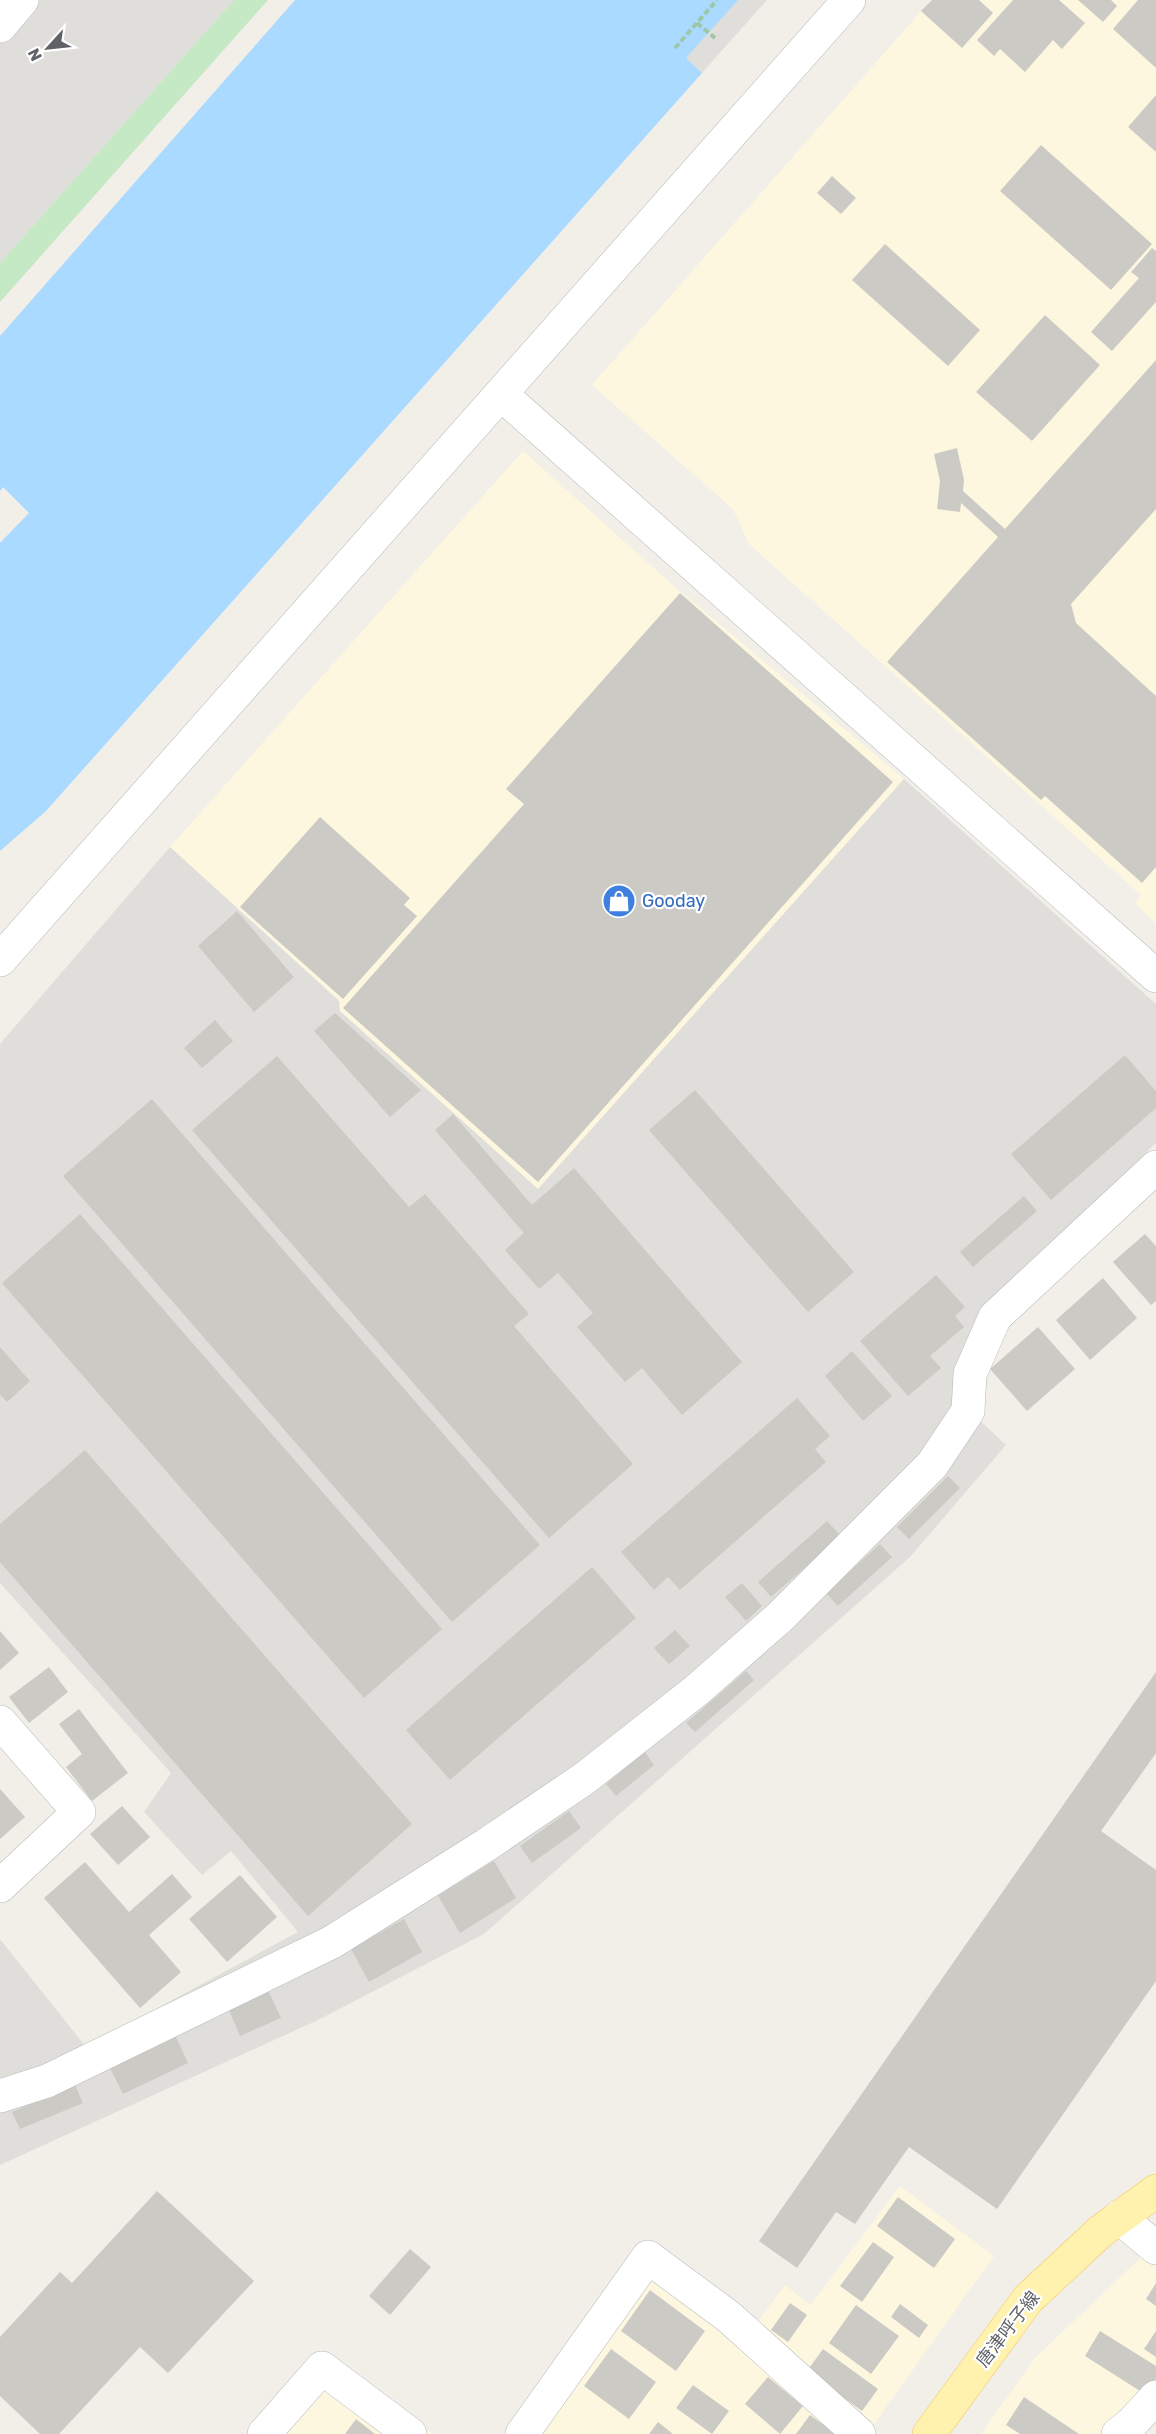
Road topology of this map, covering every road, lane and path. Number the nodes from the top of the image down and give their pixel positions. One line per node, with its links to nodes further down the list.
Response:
1 (717, 0): 3 (path)
2 (849, 0): 6 (street)
3 (697, 23): 4 (path); 5 (path)
4 (715, 38)
5 (675, 48)
6 (501, 394): 7 (street); 8 (street)
7 (0, 960)
8 (1156, 976)
9 (1156, 1167): 12 (street)
10 (0, 1722): 11 (street)
11 (0, 1886)
12 (0, 2096)
13 (1156, 2191): 14 (main road, 唐津呼子線)
14 (1119, 2217): 15 (street); 21 (main road, 唐津呼子線)
15 (1156, 2248)
16 (1156, 2397): 22 (street)
17 (264, 2434): 18 (street)
18 (410, 2434)
19 (522, 2434): 20 (street)
20 (859, 2434)
21 (928, 2434)
22 (1118, 2434)

